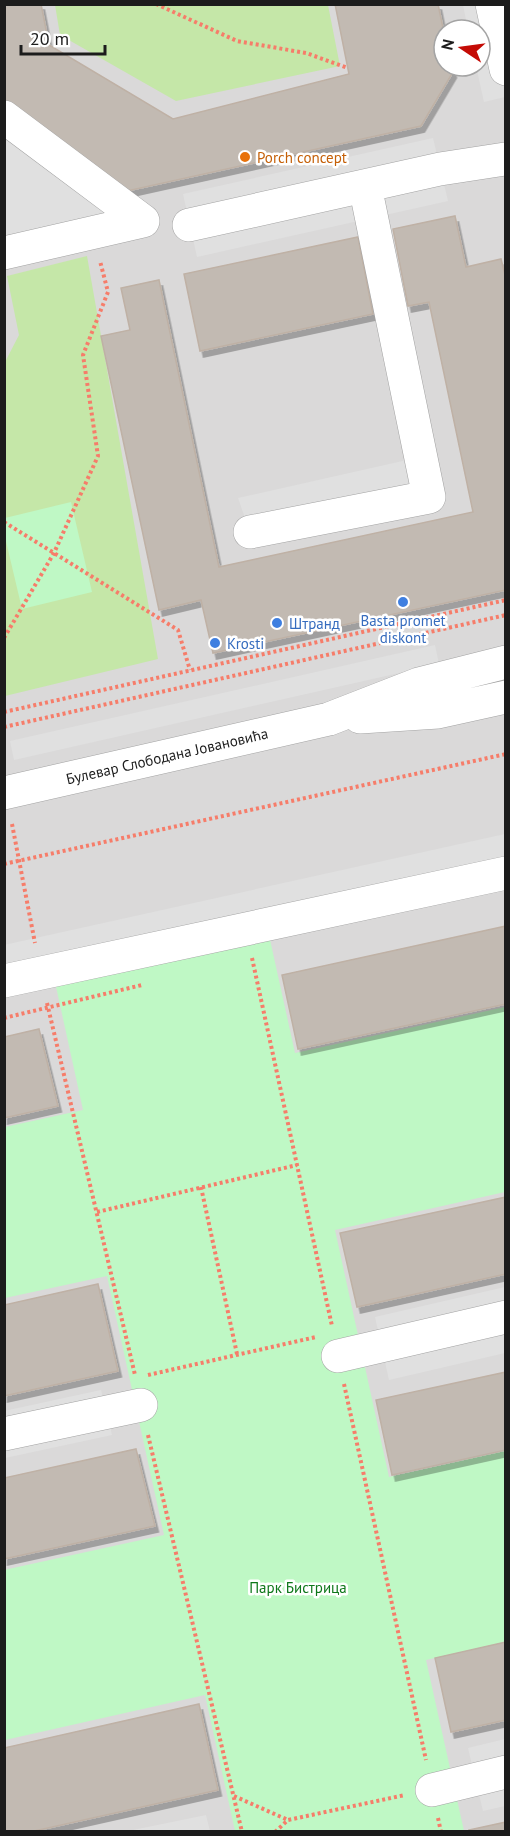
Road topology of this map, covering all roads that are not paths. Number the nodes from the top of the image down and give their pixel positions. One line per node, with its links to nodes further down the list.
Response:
1 (492, 4): 2 (street)
2 (506, 69)
3 (4, 117): 8 (street)
4 (506, 146): 5 (street)
5 (505, 160): 6 (street)
6 (365, 186): 7 (street); 9 (street)
7 (189, 225)
8 (4, 254)
9 (250, 532)
10 (506, 662): 12 (street, Булевар Слободана Јовановића)
11 (506, 698): 12 (street, Булевар Слободана Јовановића)
12 (328, 719): 13 (street, Булевар Слободана Јовановића)
13 (8, 809)
14 (506, 873): 15 (street)
15 (4, 981)
16 (506, 1317): 17 (street)
17 (330, 1345)
18 (138, 1391): 19 (street)
19 (4, 1434)
20 (506, 1772): 21 (street)
21 (432, 1790)

